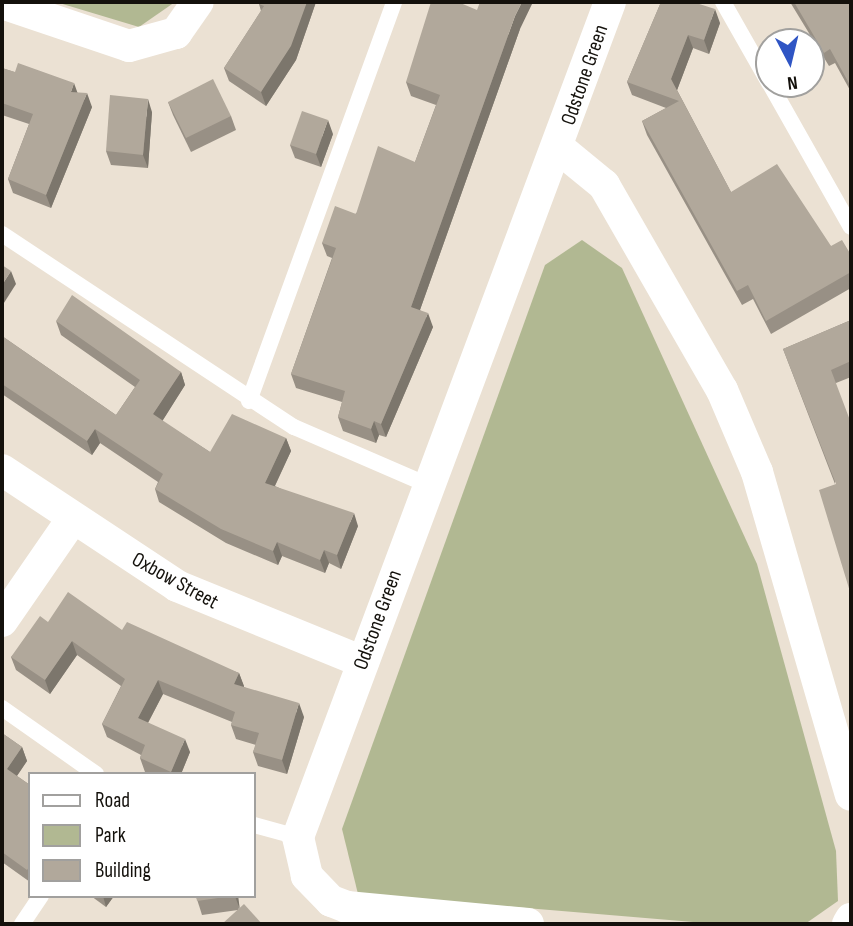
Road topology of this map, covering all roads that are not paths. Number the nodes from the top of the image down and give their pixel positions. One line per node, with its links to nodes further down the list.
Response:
1 (198, 2): 5 (street)
2 (394, 2): 11 (lane)
3 (610, 2): 8 (street, Odstone Green)
4 (723, 2): 6 (lane)
5 (2, 3)
6 (755, 58)
7 (778, 98): 9 (lane)
8 (560, 149): 13 (street, Odstone Green); 19 (street, Odstone Green)
9 (851, 227)
10 (2, 234): 11 (lane)
11 (249, 401): 13 (lane)
12 (2, 470): 14 (street, Oxbow Street)
13 (428, 485): 16 (street, Odstone Green)
14 (73, 519): 15 (street); 16 (street, Oxbow Street)
15 (2, 621)
16 (363, 662): 21 (street, Odstone Green)
17 (2, 708): 18 (lane)
18 (93, 772)
19 (851, 795)
20 (256, 826): 21 (lane)
21 (299, 837): 25 (street)
22 (40, 898): 24 (lane)
23 (851, 919): 26 (street)
24 (22, 924)
25 (528, 924)
26 (848, 924)

